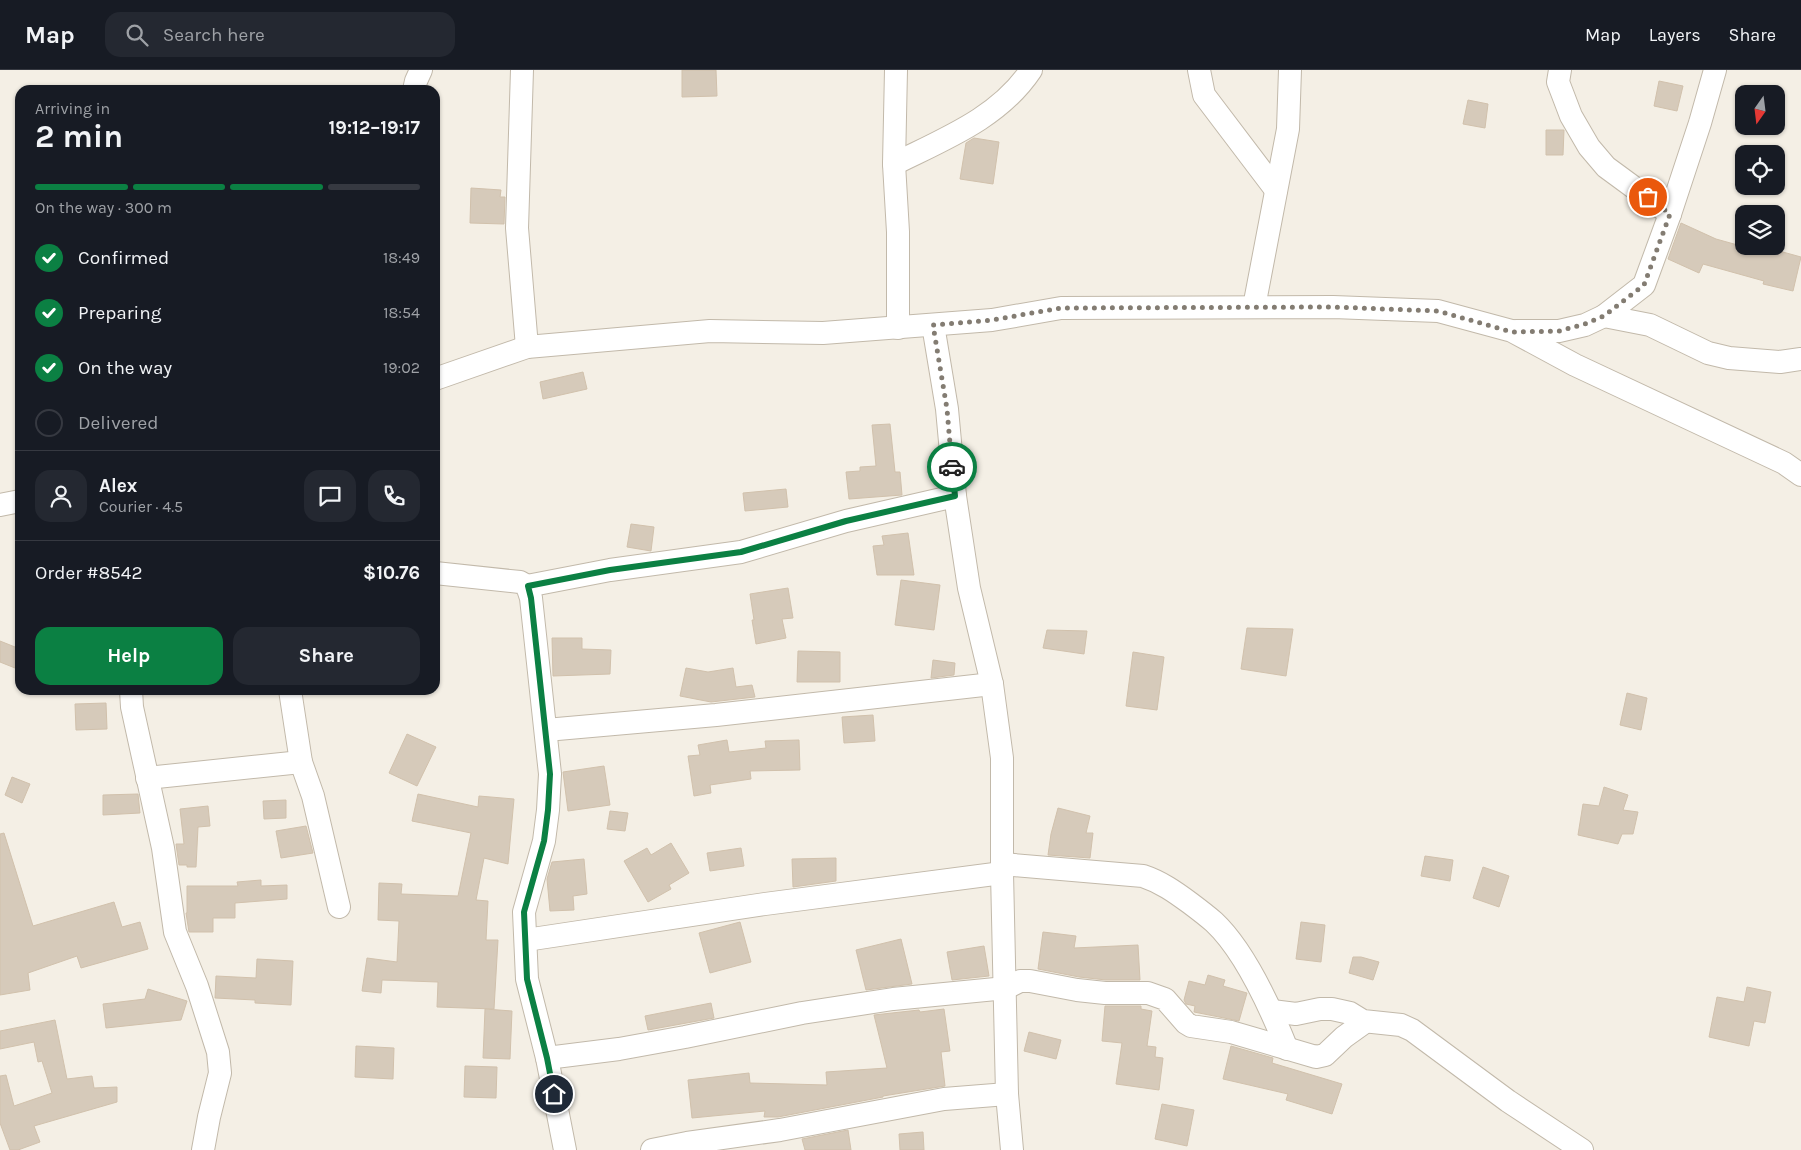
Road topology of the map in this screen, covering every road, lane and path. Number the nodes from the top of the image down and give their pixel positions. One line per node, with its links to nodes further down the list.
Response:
1 (421, 70): 9 (street)
2 (522, 70): 18 (street)
3 (896, 70): 10 (street)
4 (1031, 70): 10 (street)
5 (1199, 70): 11 (street)
6 (1290, 70): 11 (street)
7 (1560, 70): 12 (street)
8 (1715, 70): 12 (street)
9 (415, 85)
10 (894, 164): 16 (street)
11 (1276, 190): 13 (street)
12 (1670, 214): 14 (street)
13 (1254, 307): 15 (street); 17 (street)
14 (1604, 316): 17 (street); 19 (street)
15 (933, 325): 16 (street); 22 (street)
16 (898, 328): 18 (street)
17 (1512, 332): 21 (street)
18 (526, 347): 20 (street)
19 (1801, 360)
20 (440, 377)
21 (1801, 475)
22 (955, 496): 26 (street); 27 (street)
23 (15, 502): 24 (street)
24 (0, 505)
25 (440, 573): 26 (street)
26 (528, 586): 30 (street)
27 (992, 684): 30 (street); 33 (street)
28 (131, 695): 32 (street)
29 (291, 695): 31 (street)
30 (546, 730): 35 (street)
31 (301, 762): 32 (street); 34 (street)
32 (147, 778): 43 (street)
33 (1002, 869): 35 (street); 36 (street); 37 (street)
34 (339, 907)
35 (526, 940): 40 (street)
36 (1006, 988): 39 (street); 40 (street); 41 (street)
37 (1272, 1011): 38 (street); 39 (street)
38 (1365, 1022): 39 (street); 46 (street)
39 (1287, 1049)
40 (547, 1058): 42 (street)
41 (1007, 1094): 44 (street); 45 (street)
42 (560, 1149)
43 (203, 1150)
44 (652, 1150)
45 (1012, 1150)
46 (1580, 1150)

